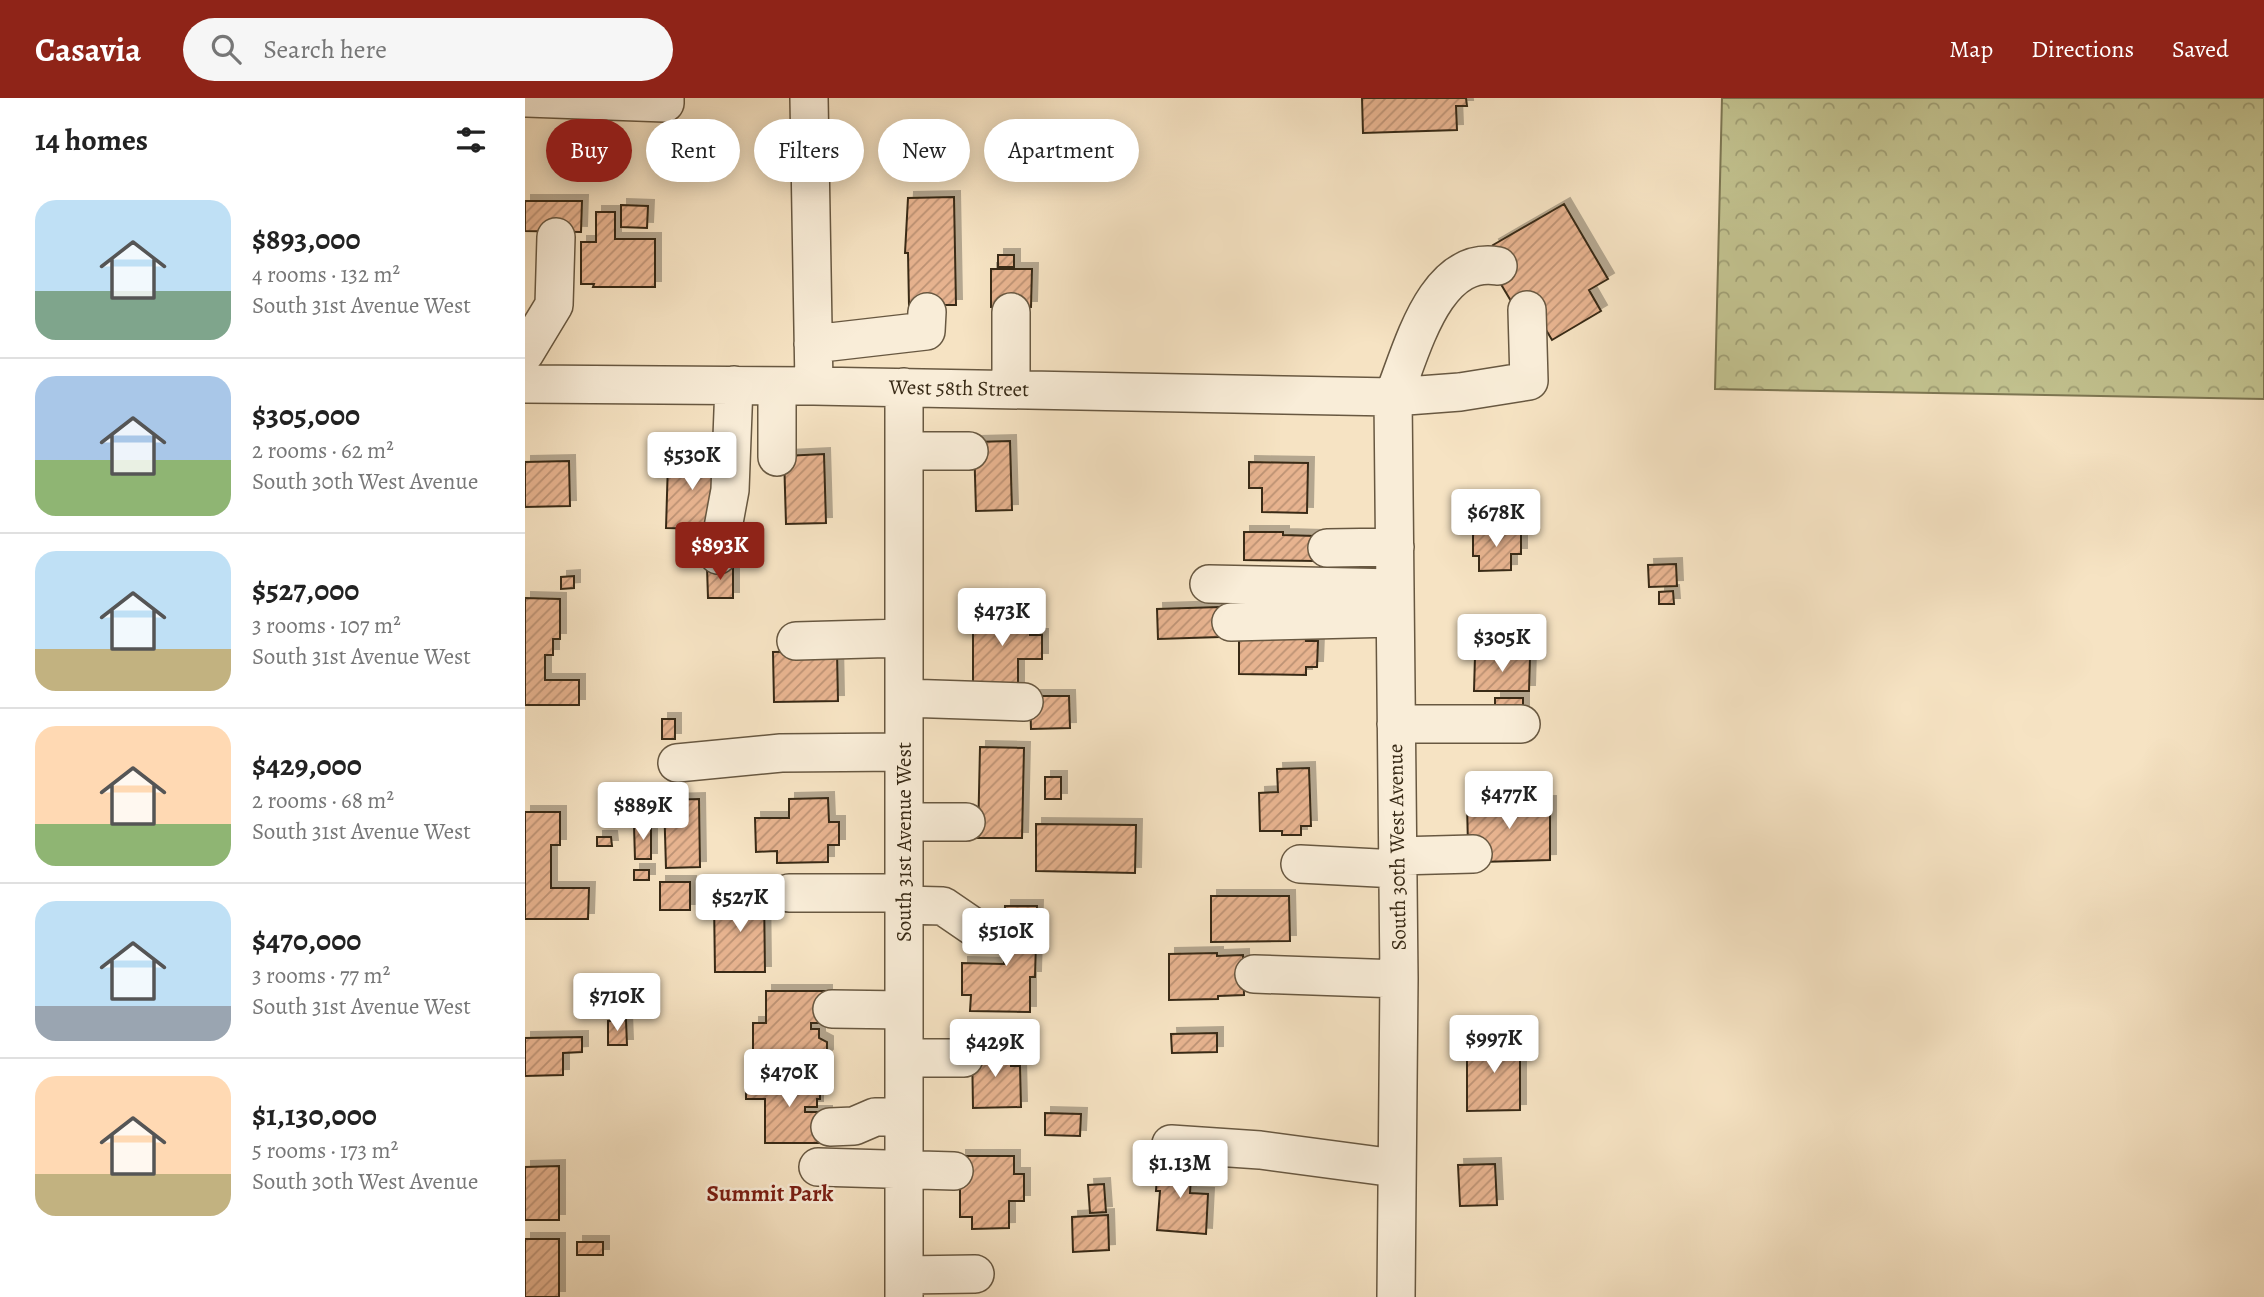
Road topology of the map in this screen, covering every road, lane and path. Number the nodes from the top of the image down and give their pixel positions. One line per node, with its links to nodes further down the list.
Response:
1 (527, 98): 2 (street)
2 (665, 98)
3 (809, 98): 9 (street)
4 (556, 237): 10 (street)
5 (1498, 266): 17 (street)
6 (1527, 310): 17 (street, West 58th Street)
7 (927, 312): 9 (street)
8 (1011, 312): 16 (street)
9 (813, 344): 14 (street)
10 (525, 353)
11 (525, 384): 12 (street, West 58th Street)
12 (734, 385): 13 (street, West 58th Street); 23 (street)
13 (777, 386): 14 (street, West 58th Street); 20 (street)
14 (814, 386): 15 (street, West 58th Street)
15 (904, 387): 16 (street, West 58th Street); 18 (street, South 31st Avenue West)
16 (1011, 389): 17 (street, West 58th Street)
17 (1393, 397): 21 (street, South 30th West Avenue)
18 (904, 451): 19 (street); 27 (street, South 31st Avenue West)
19 (969, 451)
20 (776, 457)
21 (1395, 547): 22 (street); 25 (street, South 30th West Avenue)
22 (1327, 548)
23 (718, 555)
24 (1209, 584): 25 (street)
25 (1395, 603): 26 (street); 31 (street, South 30th West Avenue)
26 (1230, 621)
27 (904, 638): 28 (street); 29 (street, South 31st Avenue West)
28 (796, 641)
29 (904, 698): 30 (street); 33 (street, South 31st Avenue West)
30 (1024, 702)
31 (1396, 724): 32 (street); 38 (street, South 30th West Avenue)
32 (1521, 724)
33 (904, 752): 34 (street); 35 (street, South 31st Avenue West)
34 (677, 763)
35 (904, 822): 36 (street); 41 (street, South 31st Avenue West)
36 (966, 822)
37 (1473, 854): 38 (street)
38 (1397, 863): 39 (street); 44 (street, South 30th West Avenue)
39 (1300, 864)
40 (789, 893): 41 (street)
41 (904, 899): 42 (street); 46 (street, South 31st Avenue West)
42 (981, 932)
43 (1254, 974): 44 (street)
44 (1399, 979): 54 (street, South 30th West Avenue)
45 (832, 1009): 46 (street)
46 (904, 1010): 47 (street, South 31st Avenue West)
47 (904, 1058): 48 (street); 49 (street, South 31st Avenue West)
48 (964, 1058)
49 (904, 1117): 50 (street); 53 (street, South 31st Avenue West)
50 (830, 1127)
51 (1171, 1144): 54 (street)
52 (818, 1167): 53 (street)
53 (904, 1168): 55 (street); 57 (street, South 31st Avenue West)
54 (1395, 1168): 58 (street, South 30th West Avenue)
55 (954, 1171)
56 (975, 1275): 57 (street)
57 (904, 1286)
58 (1396, 1297)

